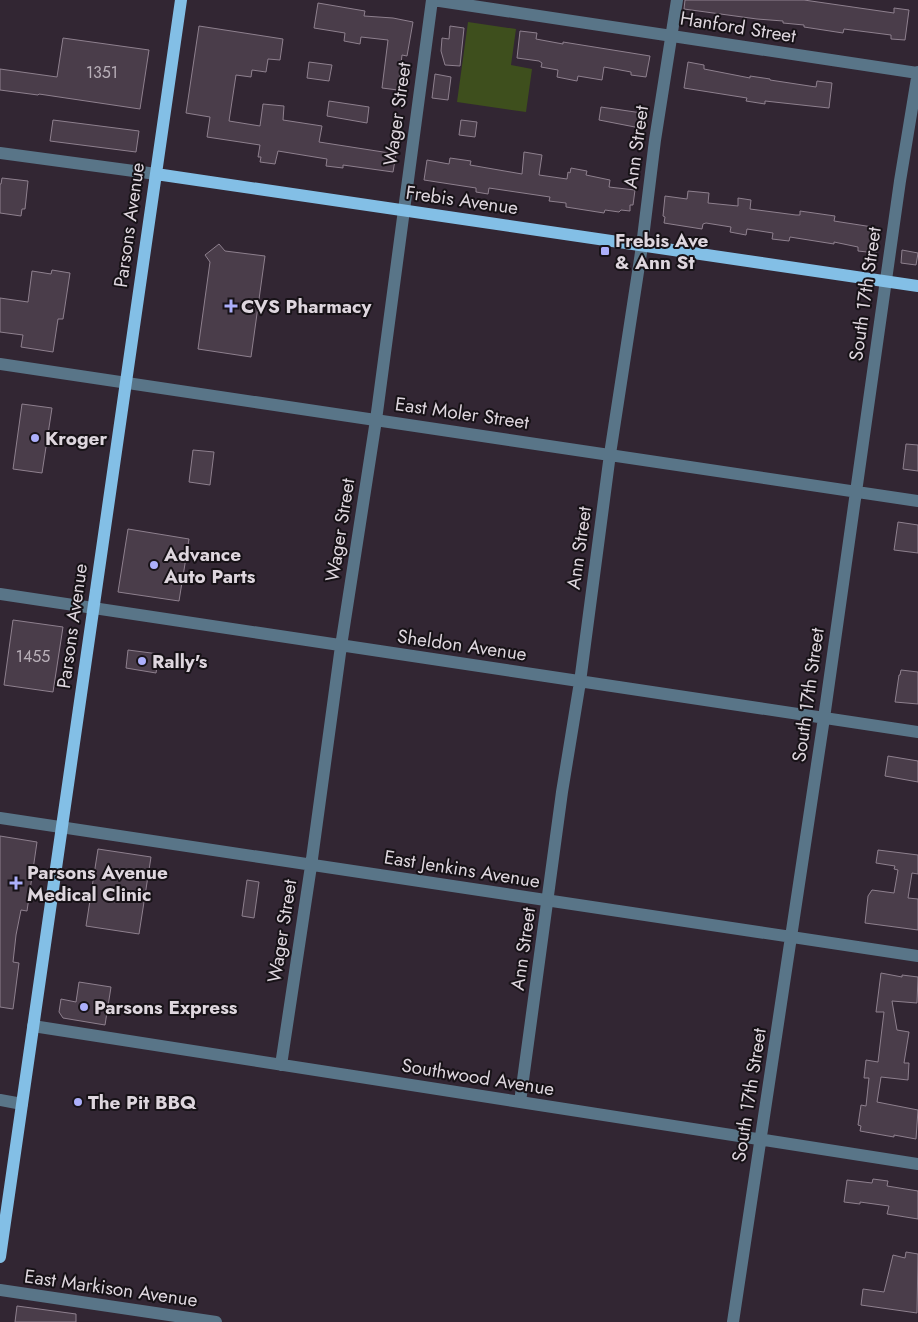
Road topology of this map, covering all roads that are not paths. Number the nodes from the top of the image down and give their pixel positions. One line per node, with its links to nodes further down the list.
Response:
1 (182, 0): 7 (main road, Parsons Avenue)
2 (432, 0): 4 (street, Hanford Street); 8 (street, Wager Street)
3 (677, 0): 4 (street, Ann Street)
4 (672, 36): 5 (street, Hanford Street); 9 (street, Ann Street)
5 (918, 72): 10 (street, South 17th Street)
6 (0, 153): 7 (street, Frebis Avenue)
7 (156, 174): 8 (main road, Frebis Avenue); 13 (main road, Parsons Avenue)
8 (403, 210): 9 (main road, Frebis Avenue); 14 (street, Wager Street)
9 (642, 246): 10 (main road, Frebis Avenue); 15 (street, Ann Street)
10 (886, 282): 11 (main road, Frebis Avenue); 16 (street, South 17th Street)
11 (918, 286)
12 (0, 364): 13 (street, East Moler Street)
13 (126, 382): 14 (street, East Moler Street); 19 (main road, Parsons Avenue)
14 (376, 420): 15 (street, East Moler Street); 20 (street, Wager Street)
15 (610, 454): 16 (street, East Moler Street); 21 (street, Ann Street)
16 (856, 492): 17 (street, East Moler Street); 22 (street, South 17th Street)
17 (918, 501)
18 (0, 594): 19 (street, Sheldon Avenue)
19 (94, 607): 20 (street, Sheldon Avenue); 25 (main road, Parsons Avenue)
20 (341, 646): 21 (street, Sheldon Avenue); 26 (street, Wager Street)
21 (580, 682): 22 (street, Sheldon Avenue); 27 (street, Ann Street)
22 (824, 718): 23 (street, Sheldon Avenue); 28 (street, South 17th Street)
23 (918, 732)
24 (0, 818): 25 (street, East Jenkins Avenue)
25 (61, 826): 26 (street, East Jenkins Avenue); 30 (main road, Parsons Avenue)
26 (311, 866): 27 (street, East Jenkins Avenue); 31 (street, Wager Street)
27 (548, 901): 28 (street, East Jenkins Avenue); 33 (street, Ann Street)
28 (792, 936): 29 (street, East Jenkins Avenue); 35 (street, South 17th Street)
29 (918, 956)
30 (32, 1026): 31 (street, Southwood Avenue); 34 (main road, Parsons Avenue)
31 (281, 1065): 33 (street, Southwood Avenue)
32 (0, 1100): 34 (street)
33 (520, 1102): 35 (street, Southwood Avenue)
34 (22, 1104): 37 (main road, Parsons Avenue)
35 (761, 1138): 36 (street, Southwood Avenue); 40 (street, South 17th Street)
36 (918, 1164)
37 (0, 1257)
38 (0, 1290): 39 (street, East Markison Avenue)
39 (216, 1322)
40 (733, 1322)

